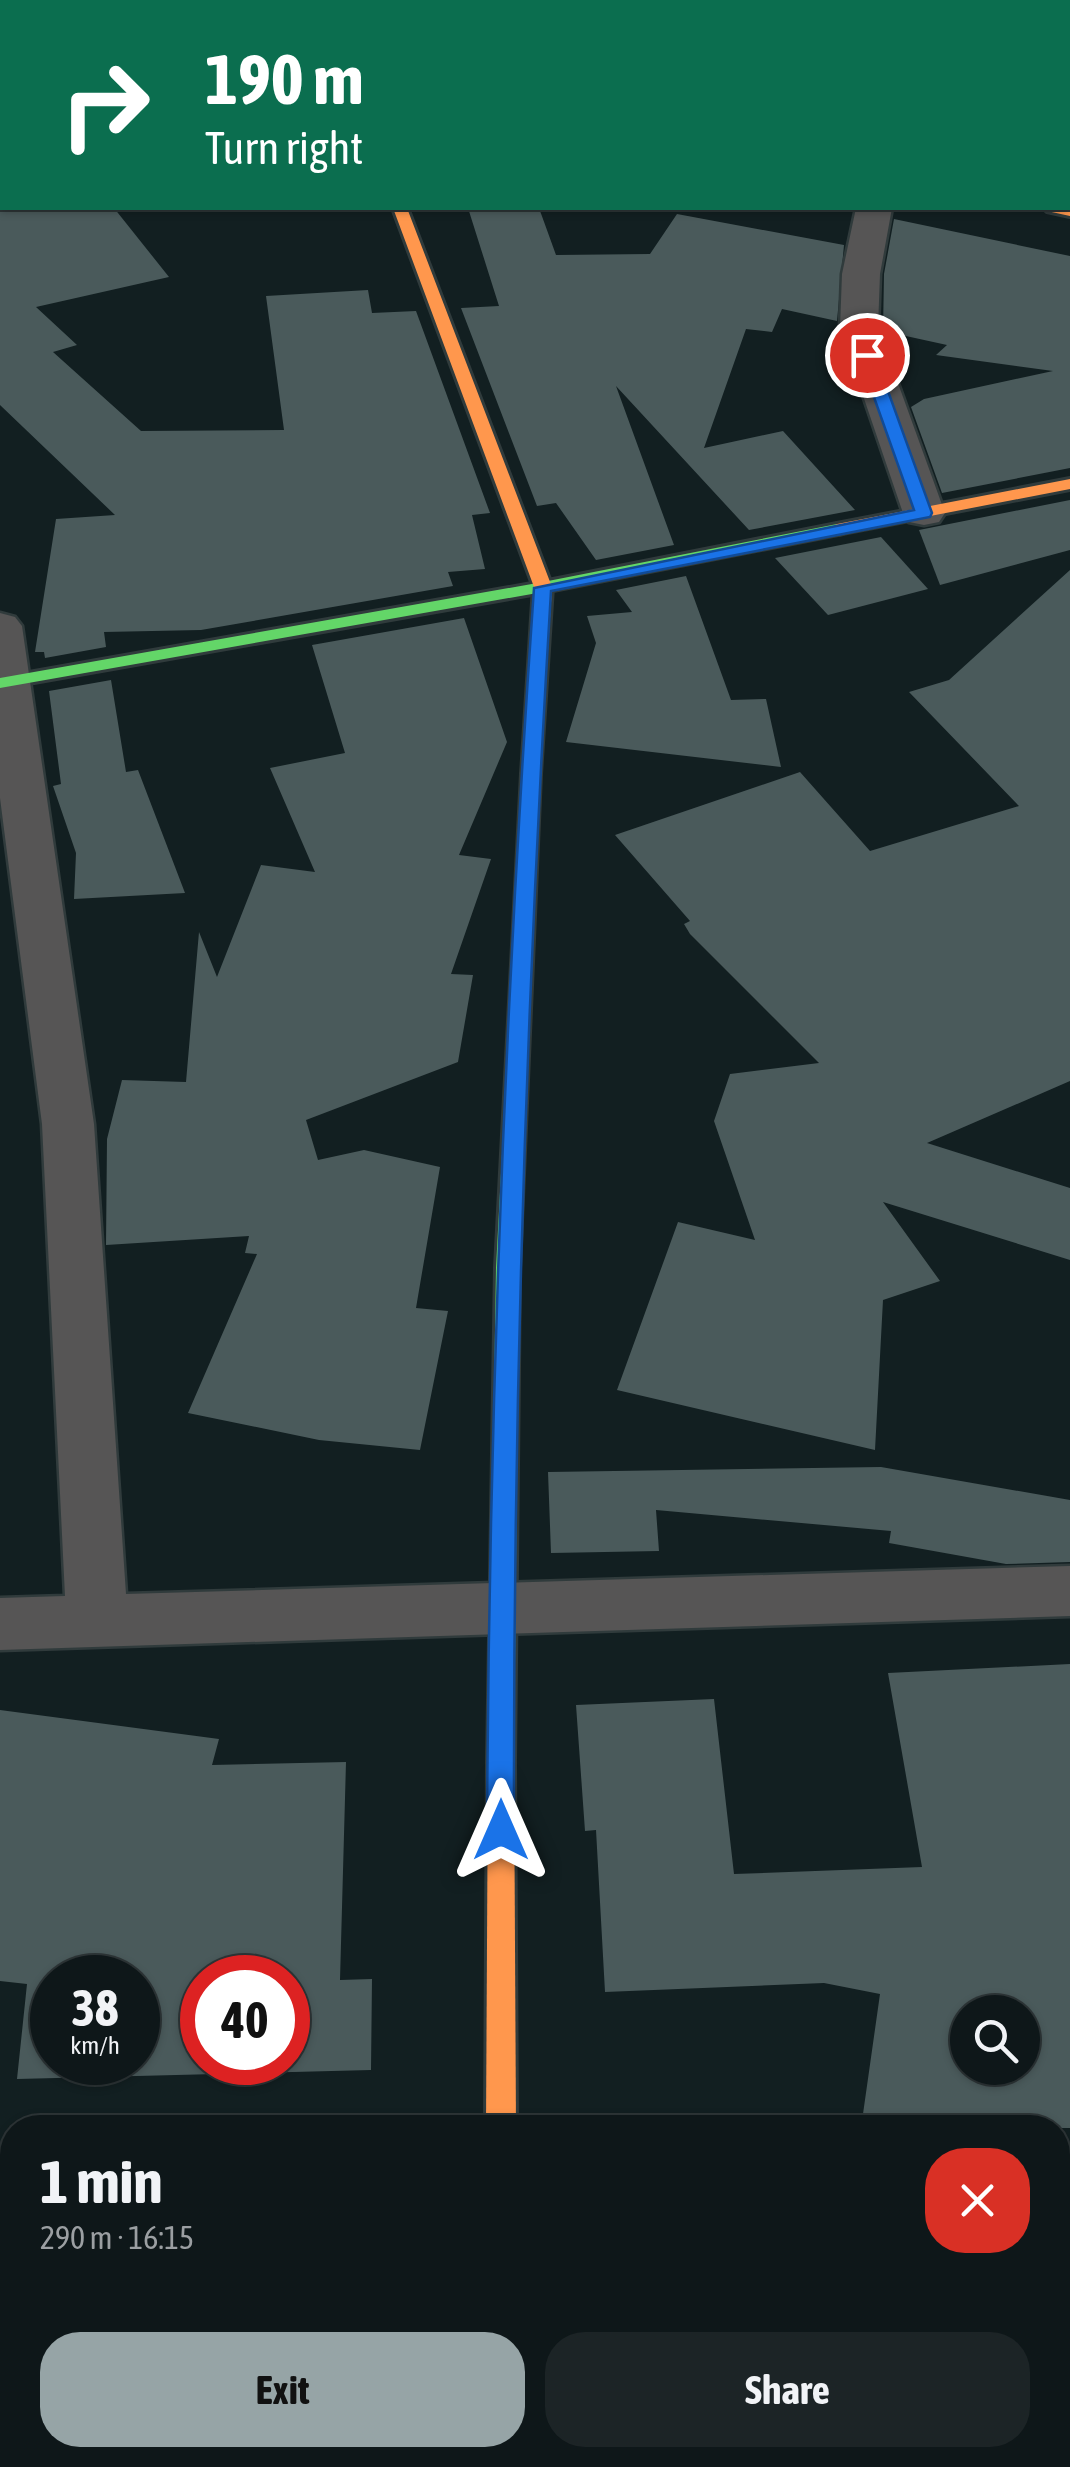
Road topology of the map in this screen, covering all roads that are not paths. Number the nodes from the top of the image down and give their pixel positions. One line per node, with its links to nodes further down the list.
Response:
1 (401, 210): 5 (street)
2 (874, 210): 4 (street)
3 (1070, 484): 4 (street)
4 (924, 513): 5 (street)
5 (543, 588): 7 (street); 9 (street)
6 (0, 626): 7 (street)
7 (4, 682): 10 (street)
8 (1070, 1591): 9 (street)
9 (501, 1606): 10 (street); 12 (street)
10 (97, 1620): 11 (street)
11 (0, 1624)
12 (501, 2115)

